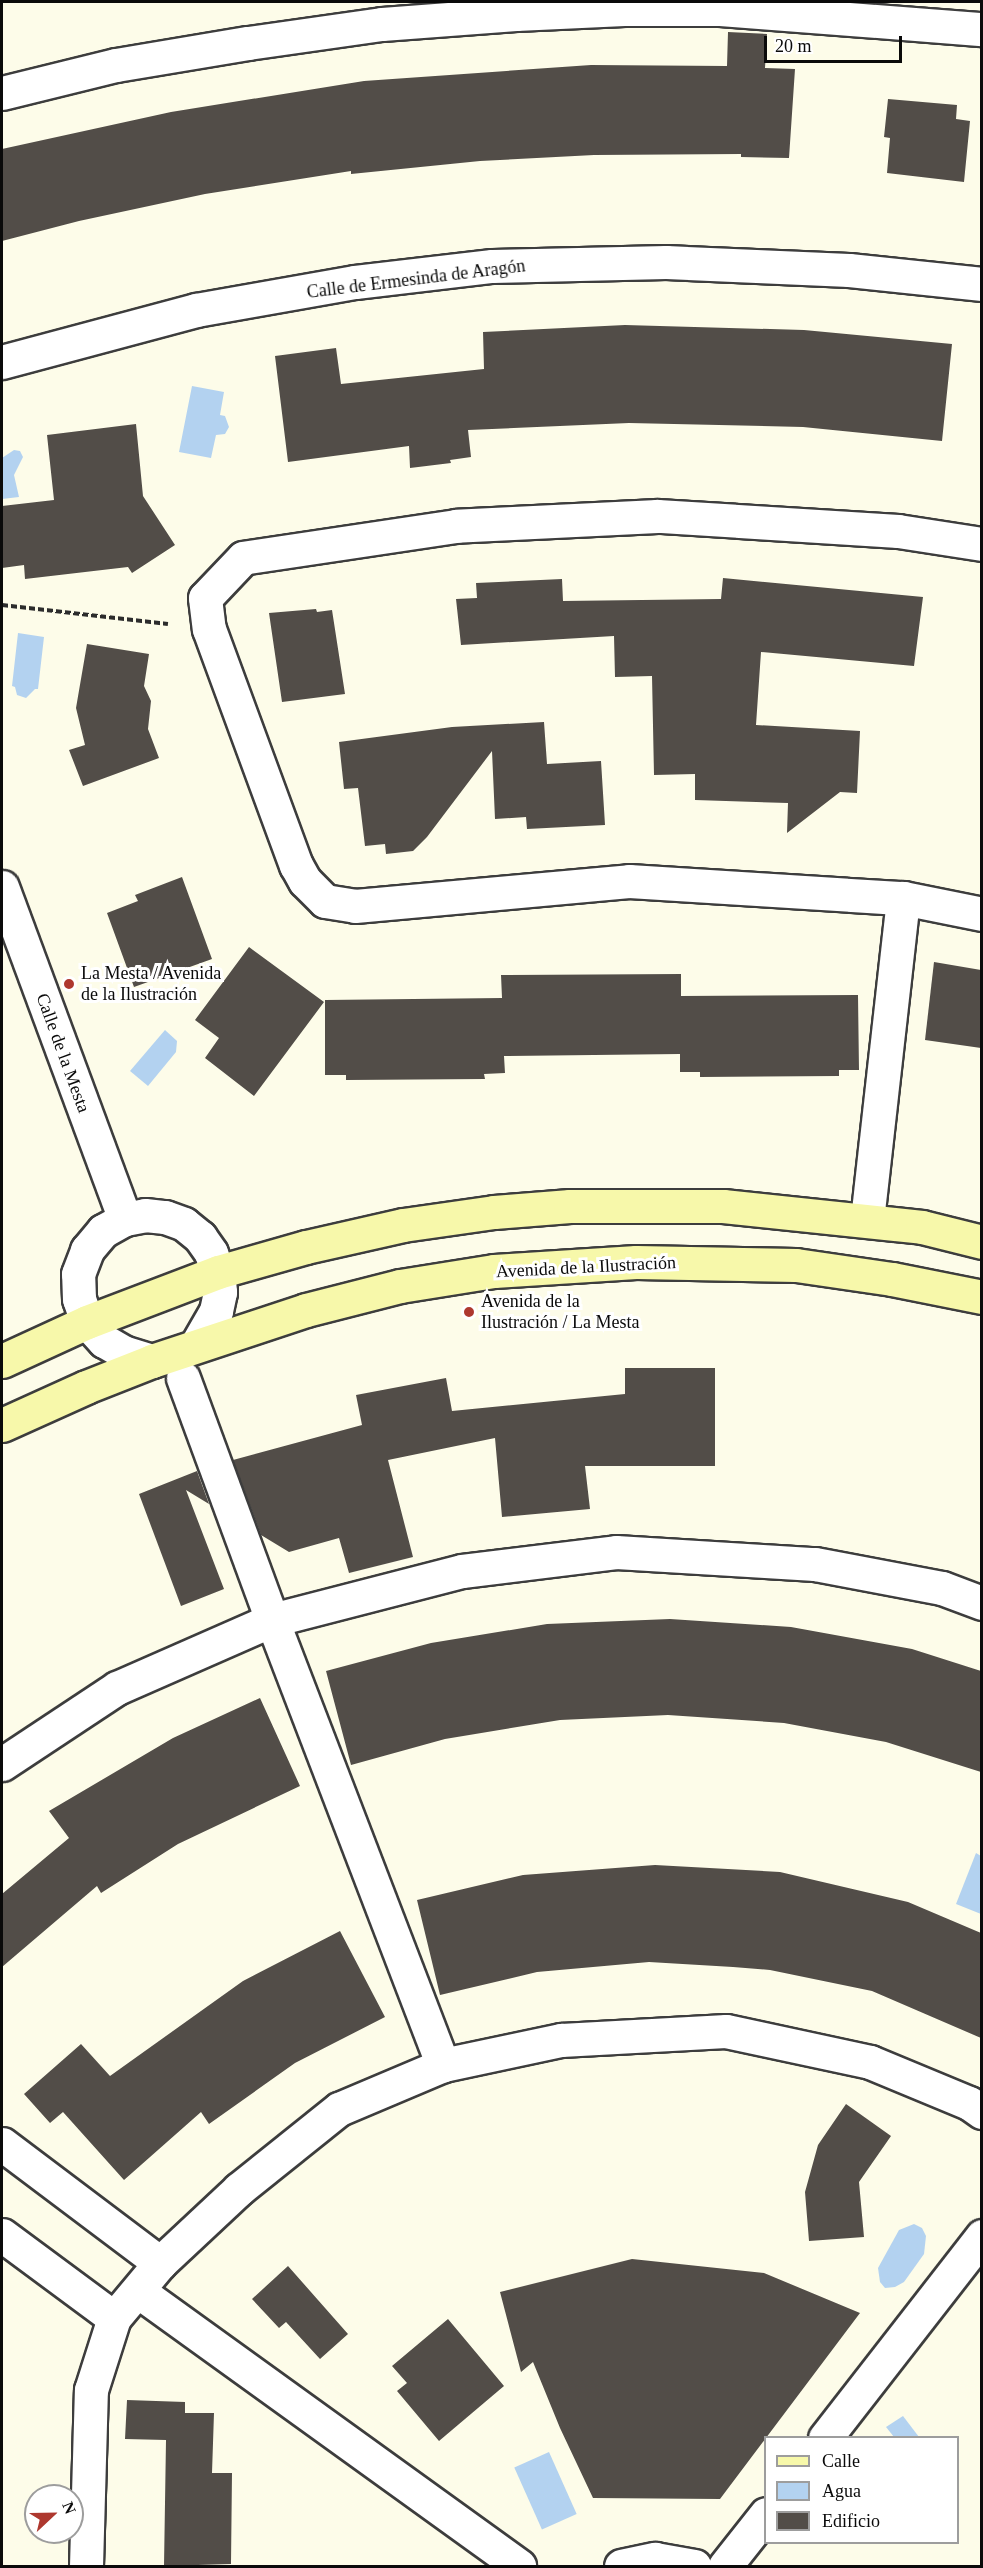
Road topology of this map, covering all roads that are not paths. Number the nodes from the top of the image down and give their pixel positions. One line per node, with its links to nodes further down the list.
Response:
1 (981, 29): 2 (street)
2 (2, 93)
3 (981, 284): 4 (street, Calle de Ermesinda de Aragón)
4 (2, 362)
5 (981, 544): 7 (street)
6 (2, 887): 9 (street, Calle de la Mesta)
7 (903, 898): 8 (street); 10 (street)
8 (981, 914)
9 (125, 1219): 12 (street); 14 (street)
10 (867, 1220): 11 (street); 12 (street)
11 (981, 1242)
12 (218, 1272): 14 (street); 15 (street)
13 (981, 1297): 15 (street, Avenida de la Ilustración)
14 (87, 1322): 16 (street); 17 (street)
15 (196, 1345): 17 (street, Avenida de la Ilustración)
16 (2, 1361)
17 (152, 1361): 19 (street, Avenida de la Ilustración)
18 (183, 1378): 21 (street)
19 (2, 1425)
20 (981, 1603): 21 (street)
21 (272, 1620): 22 (street); 23 (street)
22 (2, 1764)
23 (442, 2065): 24 (street); 28 (street)
24 (981, 2112)
25 (2, 2144): 28 (street)
26 (2, 2235): 30 (street)
27 (981, 2236): 31 (street)
28 (160, 2263): 29 (street)
29 (138, 2291): 30 (street); 34 (street)
30 (114, 2319): 33 (street)
31 (827, 2436)
32 (764, 2515): 37 (street)
33 (86, 2566)
34 (519, 2566)
35 (621, 2566): 36 (street)
36 (694, 2566)
37 (725, 2566)

